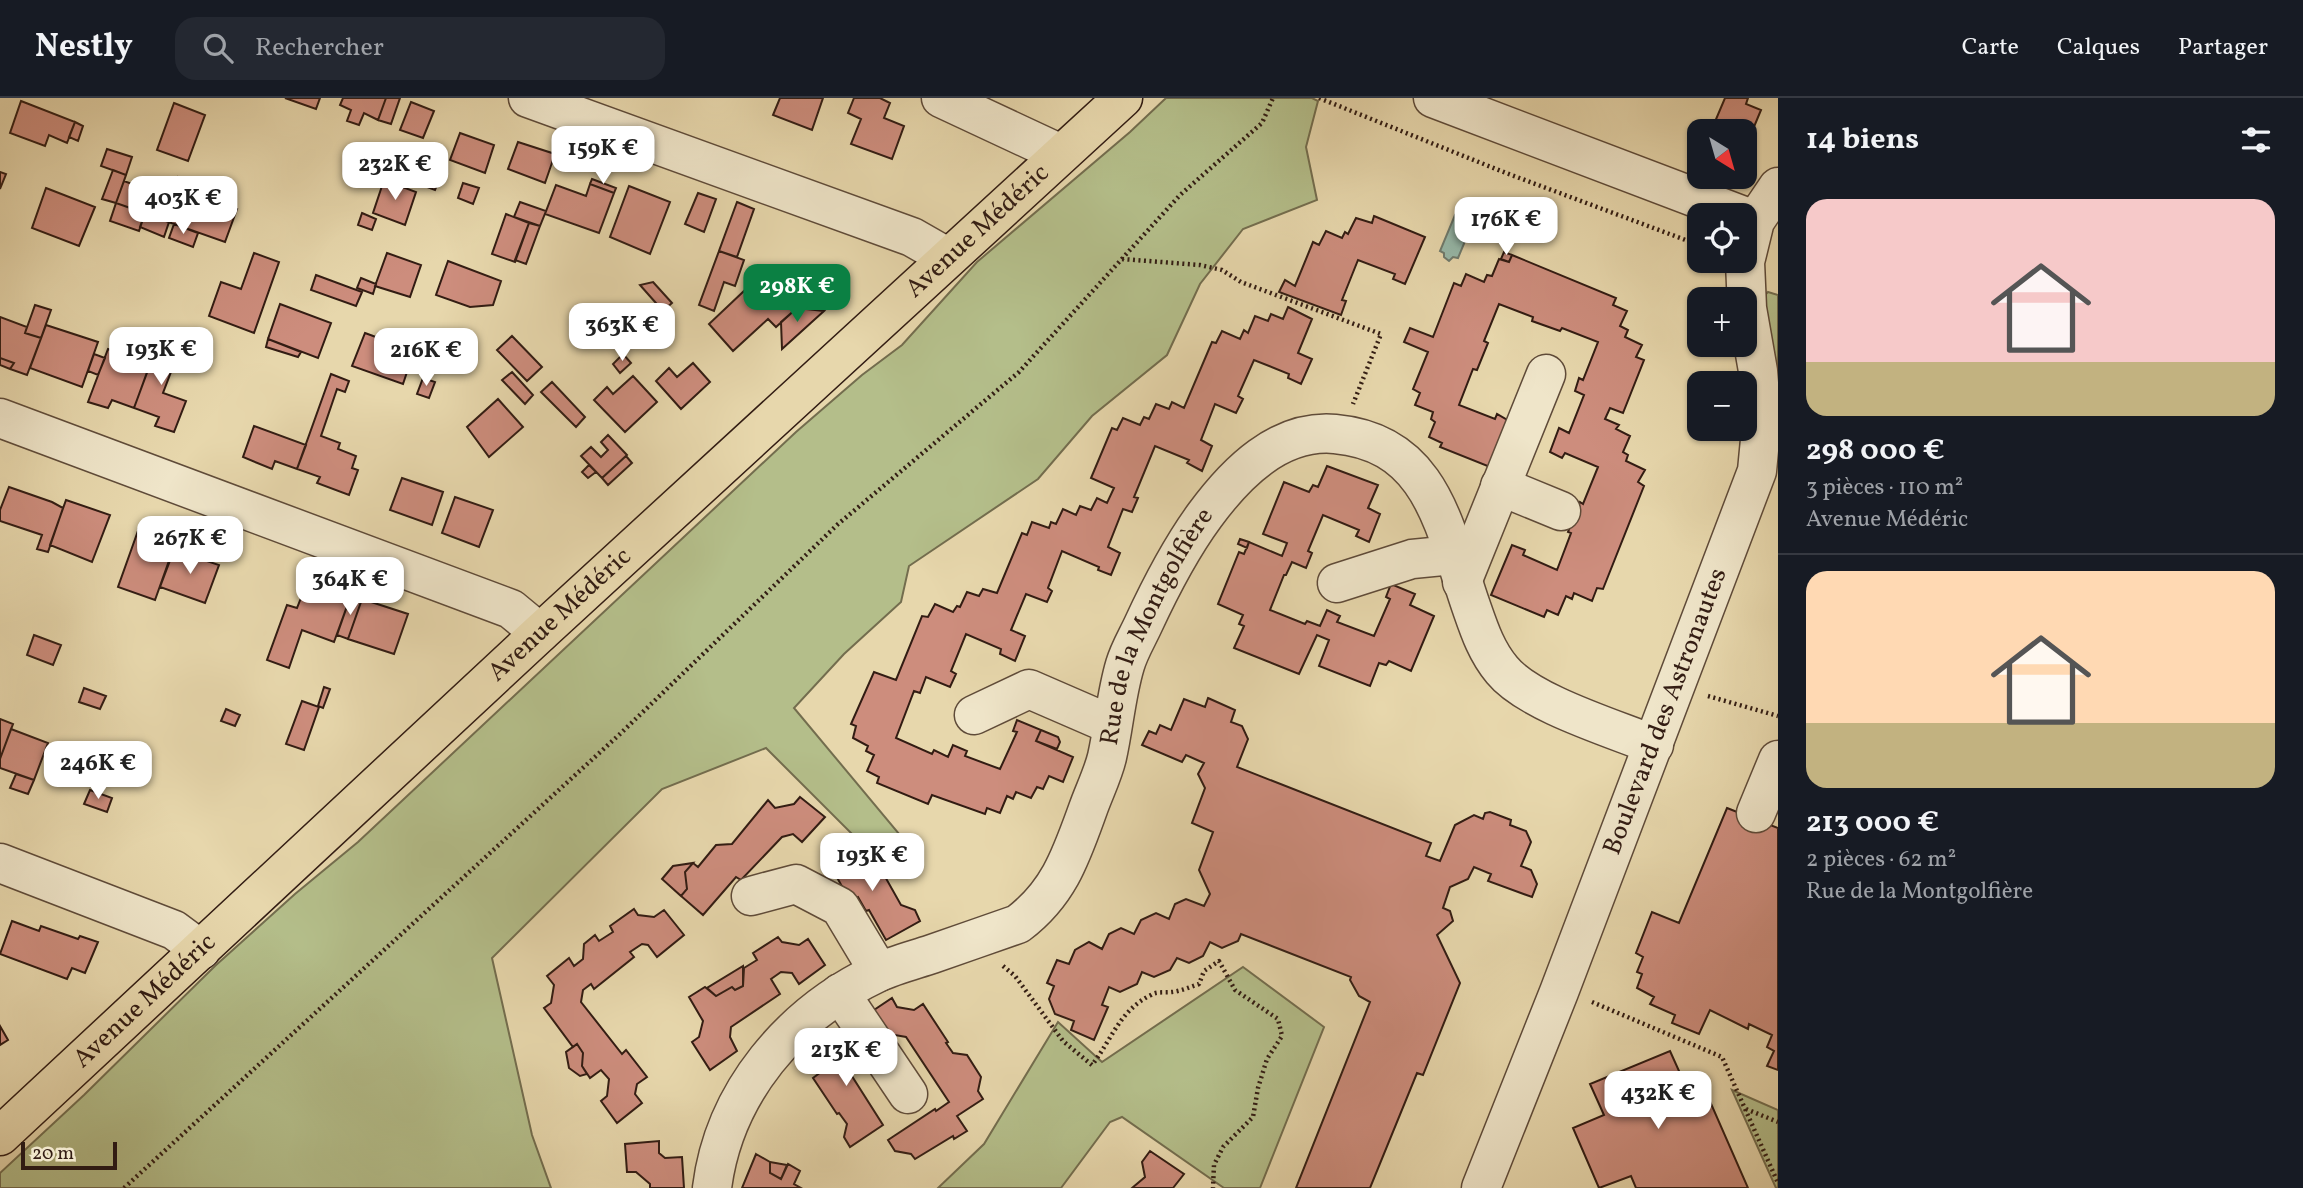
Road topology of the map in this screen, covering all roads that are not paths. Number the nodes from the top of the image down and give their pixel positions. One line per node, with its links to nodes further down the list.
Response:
1 (528, 98): 9 (street)
2 (941, 98): 5 (street)
3 (1123, 98): 5 (main road, Avenue Médéric)
4 (1433, 98): 7 (street)
5 (1061, 154): 9 (main road, Avenue Médéric)
6 (1778, 187): 8 (street)
7 (1708, 203)
8 (1757, 218)
9 (947, 257): 17 (main road, Avenue Médéric)
10 (1745, 273): 20 (street, Boulevard des Astronautes)
11 (1546, 374): 13 (street)
12 (0, 418): 17 (street)
13 (1500, 486): 14 (street); 15 (street)
14 (1561, 511)
15 (1458, 568): 16 (street); 19 (street, Rue de la Montgolfière); 20 (street, Rue de la Montgolfière)
16 (1337, 583)
17 (540, 633): 25 (main road, Avenue Médéric)
18 (974, 715): 19 (street)
19 (1112, 725): 26 (street, Rue de la Montgolfière)
20 (1654, 745): 31 (street, Boulevard des Astronautes)
21 (1778, 760): 22 (street)
22 (1756, 813)
23 (0, 863): 25 (street)
24 (751, 896): 26 (street)
25 (201, 950): 29 (main road, Avenue Médéric)
26 (879, 972): 27 (street, Rue de la Montgolfière)
27 (840, 993): 28 (street); 30 (street, Rue de la Montgolfière)
28 (908, 1094)
29 (2, 1130)
30 (712, 1188)
31 (1481, 1188)

